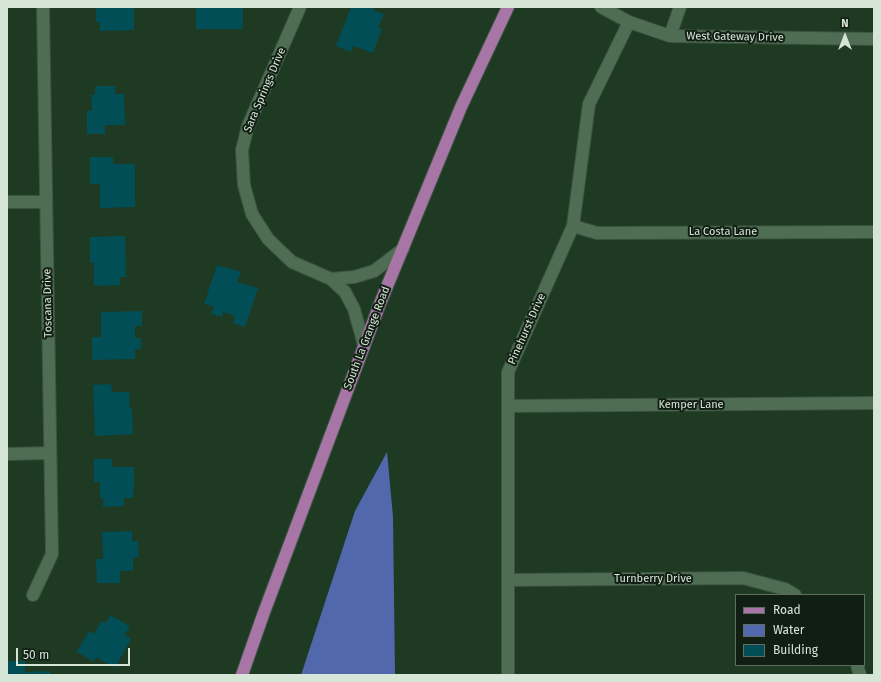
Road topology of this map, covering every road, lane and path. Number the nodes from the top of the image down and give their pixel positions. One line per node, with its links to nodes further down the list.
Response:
1 (43, 7): 10 (street, Toscana Drive)
2 (300, 7): 14 (street, Sara Springs Drive)
3 (508, 7): 13 (main road, South La Grange Road)
4 (601, 7): 6 (street, West Gateway Drive)
5 (680, 7): 7 (street)
6 (629, 22): 7 (street, West Gateway Drive); 11 (street, Pinehurst Drive)
7 (670, 36): 8 (street, West Gateway Drive)
8 (874, 39)
9 (7, 202): 10 (street)
10 (46, 202): 18 (street, Toscana Drive)
11 (573, 226): 12 (street, La Costa Lane); 17 (street, Pinehurst Drive)
12 (874, 232)
13 (402, 249): 14 (street, Sara Springs Drive); 15 (main road, South La Grange Road)
14 (331, 279): 15 (street, Sara Springs Drive)
15 (364, 345): 23 (main road, South La Grange Road)
16 (874, 403): 17 (street, Kemper Lane)
17 (508, 406): 20 (street, Pinehurst Drive)
18 (50, 453): 19 (street); 22 (street, Toscana Drive)
19 (7, 454)
20 (508, 580): 21 (street, Turnberry Drive); 24 (street, Pinehurst Drive)
21 (793, 594)
22 (33, 595)
23 (242, 675)
24 (508, 675)

